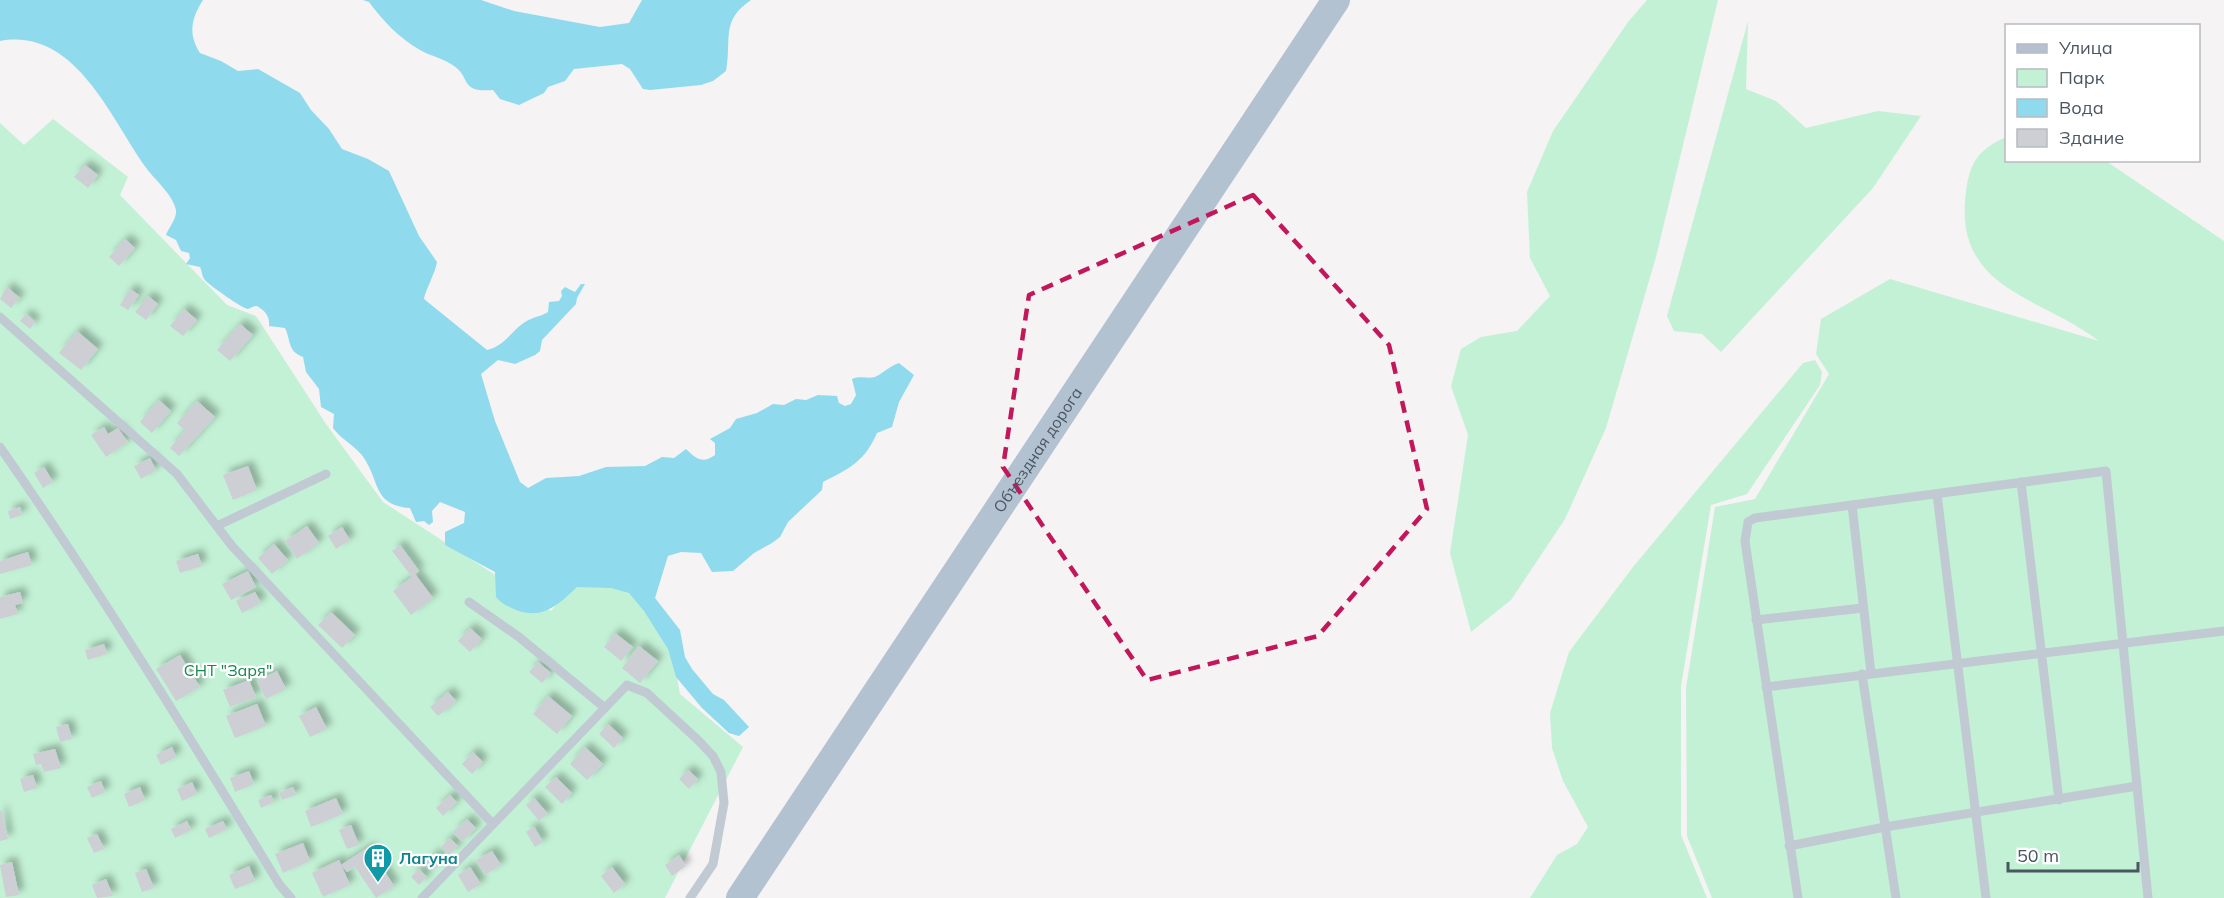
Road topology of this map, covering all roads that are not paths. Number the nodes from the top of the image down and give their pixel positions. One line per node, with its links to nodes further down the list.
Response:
1 (1336, 0): 28 (main road, Объездная дорога)
2 (0, 317): 8 (lane)
3 (0, 447): 25 (lane)
4 (326, 474): 8 (lane)
5 (2021, 482): 6 (lane); 13 (lane); 14 (lane)
6 (1937, 494): 7 (lane); 15 (lane)
7 (1852, 505): 10 (lane); 11 (lane)
8 (219, 525): 22 (lane)
9 (469, 602): 18 (lane)
10 (1863, 608): 11 (lane); 16 (lane)
11 (1756, 620): 17 (lane)
12 (2224, 631): 13 (lane)
13 (2123, 641): 14 (lane); 19 (lane)
14 (2041, 652): 15 (lane); 20 (lane)
15 (1958, 662): 16 (lane); 21 (lane)
16 (1866, 674): 17 (lane); 23 (lane)
17 (1766, 687): 24 (lane)
18 (605, 708): 22 (lane); 27 (lane)
19 (2137, 786): 20 (lane); 32 (lane)
20 (2059, 800): 21 (lane)
21 (1976, 813): 23 (lane); 31 (lane)
22 (493, 824): 26 (lane)
23 (1884, 826): 24 (lane); 30 (lane)
24 (1789, 846): 29 (lane)
25 (291, 898)
26 (422, 898)
27 (690, 898)
28 (740, 898)
29 (1798, 898)
30 (1896, 898)
31 (1986, 898)
32 (2148, 898)

